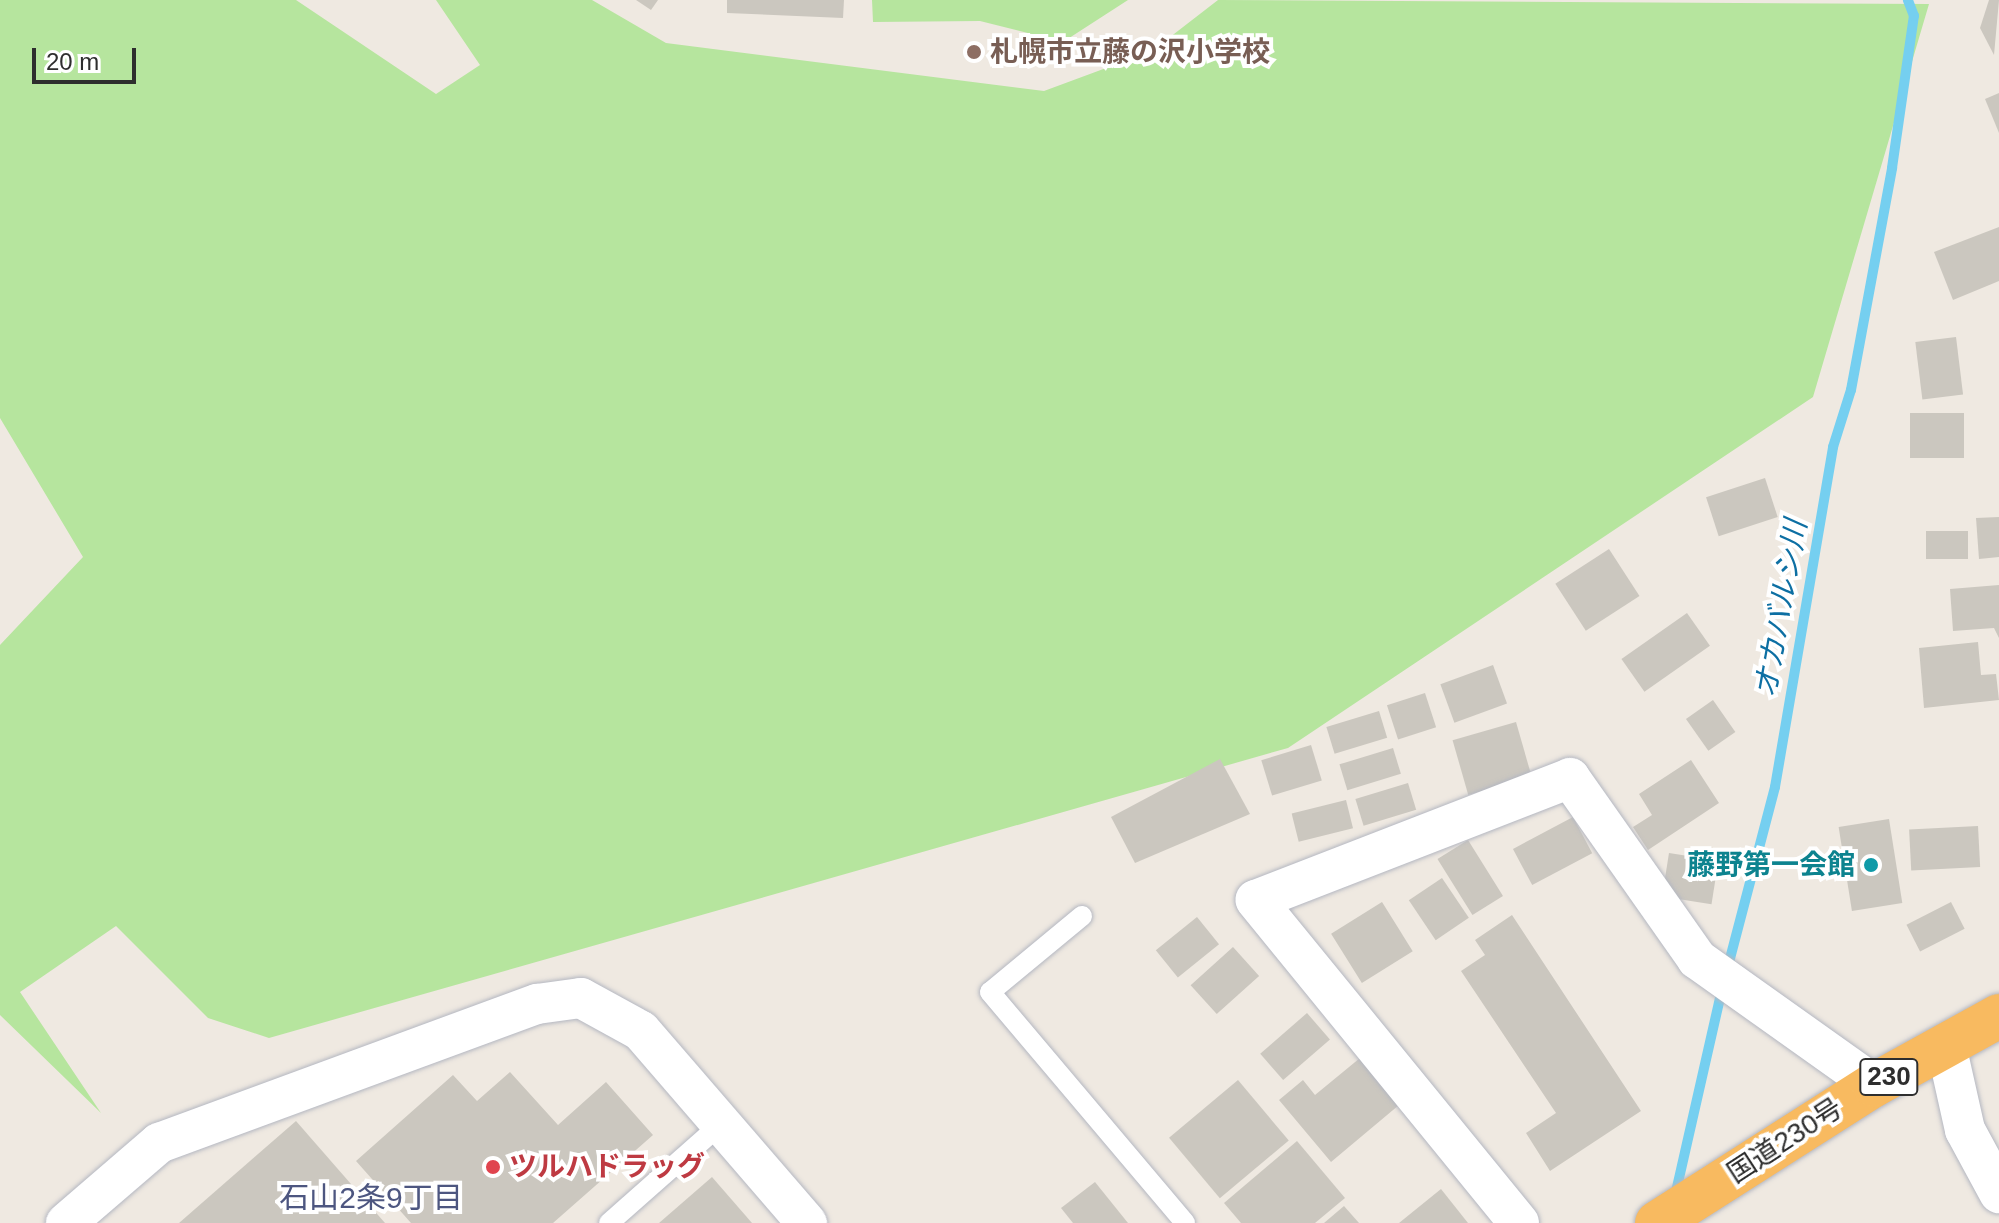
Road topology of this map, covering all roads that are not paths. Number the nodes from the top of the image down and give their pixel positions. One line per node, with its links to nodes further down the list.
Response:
1 (1082, 916): 10 (lane)
2 (1999, 1016): 3 (highway, 国道230号 / 230)
3 (1946, 1045): 4 (highway, 国道230号 / 230); 6 (street)
4 (1874, 1085): 11 (street); 12 (highway, 国道230号 / 230)
5 (723, 1122): 7 (street); 8 (lane); 9 (street)
6 (1999, 1193)
7 (66, 1223)
8 (609, 1223)
9 (807, 1223)
10 (1185, 1223)
11 (1519, 1223)
12 (1657, 1223)

